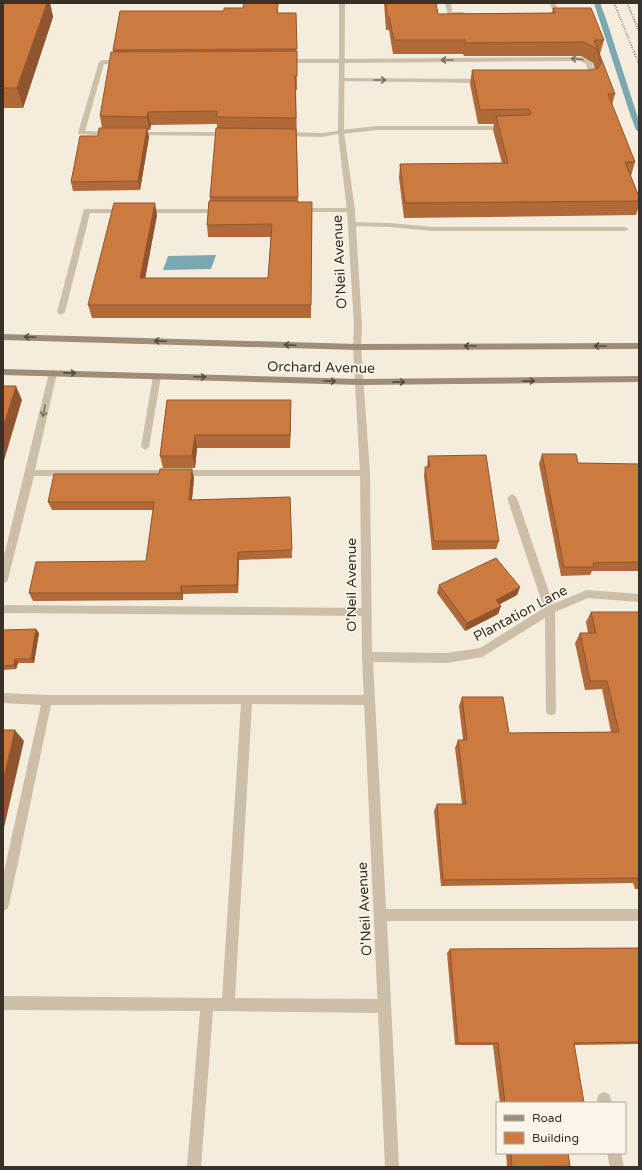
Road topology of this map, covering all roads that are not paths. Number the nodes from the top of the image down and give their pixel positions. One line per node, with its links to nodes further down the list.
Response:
1 (342, 3): 7 (street, O'Neil Avenue)
2 (448, 3): 4 (street)
3 (552, 3): 5 (street)
4 (473, 14)
5 (541, 14)
6 (278, 61): 7 (street)
7 (342, 61): 9 (street, O'Neil Avenue); 11 (street, one-way to 7)
8 (126, 62): 14 (street)
9 (341, 80): 10 (street, one-way to 10); 13 (street, O'Neil Avenue)
10 (492, 81)
11 (579, 81)
12 (518, 128): 13 (street)
13 (341, 132): 17 (street); 20 (street, O'Neil Avenue)
14 (116, 134)
15 (129, 134): 16 (street)
16 (240, 134)
17 (277, 134)
18 (226, 210): 23 (street)
19 (288, 210): 20 (street)
20 (351, 210): 21 (street, O'Neil Avenue)
21 (352, 224): 22 (street); 26 (street, O'Neil Avenue)
22 (625, 228)
23 (61, 312)
24 (3, 336): 26 (street, Orchard Avenue, one-way to 24)
25 (639, 346): 26 (street, Orchard Avenue, one-way to 26)
26 (357, 347): 31 (street, O'Neil Avenue)
27 (3, 372): 28 (street, Orchard Avenue)
28 (53, 373): 29 (street, Orchard Avenue, one-way to 29); 33 (street, one-way to 33)
29 (157, 376): 31 (street, Orchard Avenue, one-way to 31); 32 (street)
30 (639, 379): 31 (street, Orchard Avenue, one-way to 30)
31 (360, 382): 34 (street, O'Neil Avenue)
32 (145, 447)
33 (30, 473): 34 (street); 36 (street)
34 (365, 473): 40 (street, O'Neil Avenue)
35 (512, 498): 39 (street)
36 (3, 579)
37 (639, 598): 39 (street, Plantation Lane)
38 (3, 609): 40 (street)
39 (550, 610): 41 (street, Plantation Lane); 46 (street)
40 (366, 612): 41 (street, O'Neil Avenue)
41 (367, 657): 45 (street, O'Neil Avenue)
42 (3, 698): 44 (street)
43 (247, 699): 44 (street); 45 (street); 52 (street)
44 (47, 700): 47 (street)
45 (370, 700): 48 (street, O'Neil Avenue)
46 (551, 710)
47 (3, 905)
48 (380, 915): 49 (street); 53 (street, O'Neil Avenue)
49 (639, 915)
50 (3, 1003): 51 (street)
51 (207, 1004): 52 (street); 55 (street)
52 (228, 1004): 53 (street)
53 (384, 1006): 56 (street, O'Neil Avenue)
54 (614, 1154): 57 (street)
55 (194, 1167)
56 (392, 1167)
57 (617, 1167)

